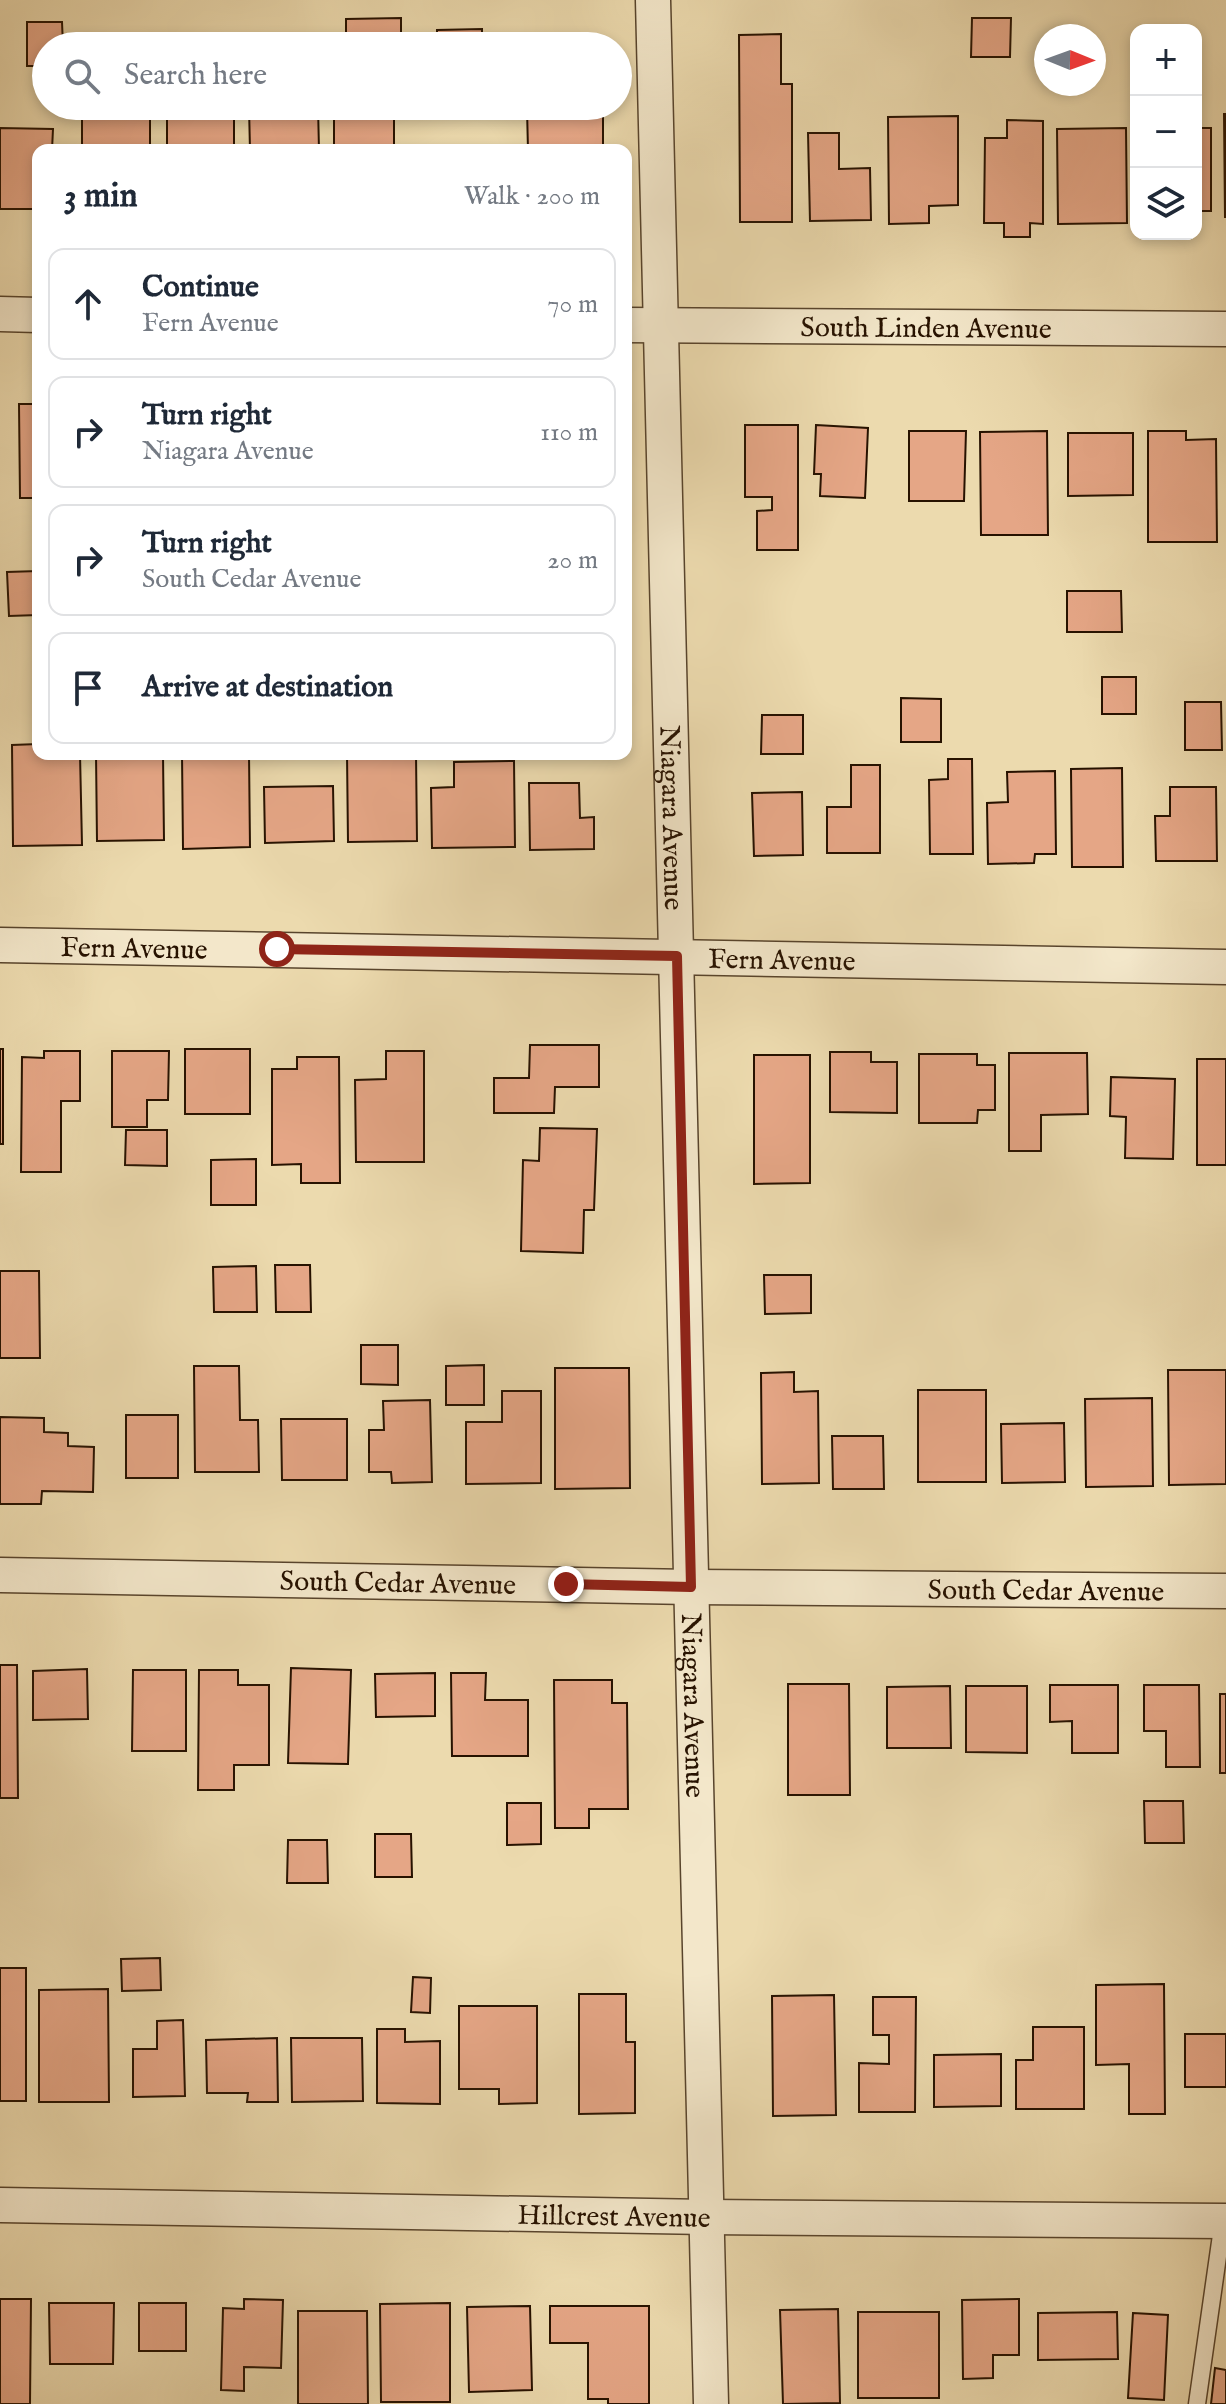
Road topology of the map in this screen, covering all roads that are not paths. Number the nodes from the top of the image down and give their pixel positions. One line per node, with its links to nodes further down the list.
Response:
1 (653, 0): 5 (street, Niagara Avenue)
2 (0, 314): 3 (street)
3 (32, 315)
4 (632, 325): 5 (street, South Linden Avenue)
5 (661, 325): 6 (street, South Linden Avenue); 8 (street, Niagara Avenue)
6 (1226, 329)
7 (0, 945): 8 (street, Fern Avenue)
8 (677, 956): 9 (street, Fern Avenue); 11 (street, Niagara Avenue)
9 (1226, 967)
10 (0, 1575): 11 (street, South Cedar Avenue)
11 (691, 1587): 12 (street, South Cedar Avenue); 14 (street, Niagara Avenue)
12 (1226, 1591)
13 (0, 2205): 14 (street, Hillcrest Avenue)
14 (707, 2217): 15 (street, Hillcrest Avenue); 16 (street, Niagara Avenue)
15 (1224, 2221): 17 (lane)
16 (711, 2404)
17 (1197, 2404)

